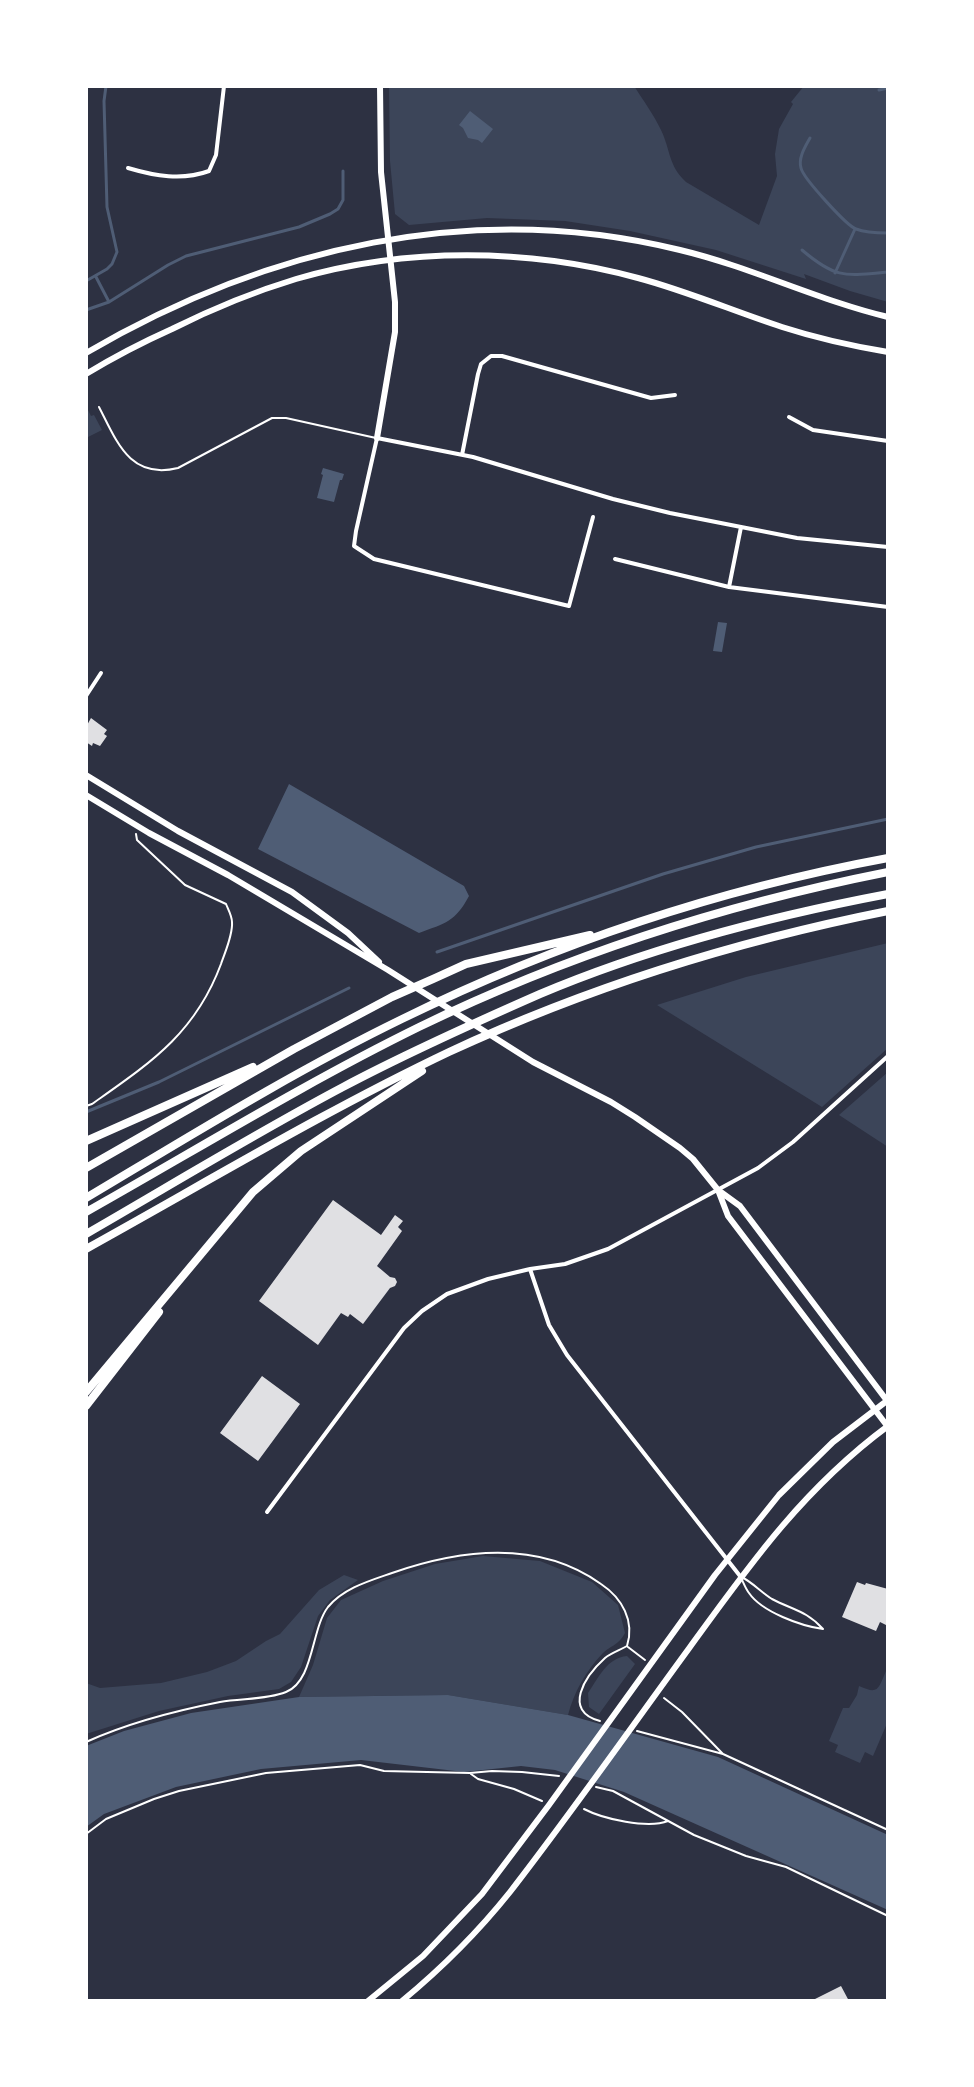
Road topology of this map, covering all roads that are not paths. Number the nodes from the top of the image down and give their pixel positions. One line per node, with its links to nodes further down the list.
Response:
1 (224, 86): 3 (street)
2 (380, 86): 4 (main road)
3 (128, 168)
4 (388, 240): 5 (main road); 6 (main road); 8 (main road)
5 (390, 260): 7 (main road); 9 (main road); 13 (main road)
6 (888, 317)
7 (888, 352)
8 (86, 353)
9 (86, 374)
10 (675, 395): 15 (street)
11 (99, 407): 13 (lane)
12 (789, 417): 14 (street)
13 (377, 438): 15 (street); 16 (street)
14 (888, 441)
15 (462, 455): 17 (street)
16 (593, 517)
17 (741, 527): 18 (street); 20 (street)
18 (888, 547)
19 (615, 559): 20 (street)
20 (729, 587): 21 (street)
21 (888, 607)
22 (101, 673): 23 (street)
23 (86, 696)
24 (86, 775): 31 (main road)
25 (86, 795): 31 (main road)
26 (888, 858): 30 (highway)
27 (888, 872): 40 (highway)
28 (888, 894): 41 (highway)
29 (888, 911): 33 (highway)
30 (623, 927): 32 (highway); 39 (highway)
31 (388, 970): 37 (main road)
32 (294, 1049): 35 (highway); 36 (highway)
33 (449, 1053): 38 (highway); 42 (highway)
34 (888, 1056): 37 (street)
35 (86, 1141)
36 (86, 1168)
37 (718, 1190): 43 (street); 45 (main road); 47 (main road)
38 (253, 1192): 44 (highway); 46 (highway)
39 (86, 1198)
40 (86, 1212)
41 (86, 1234)
42 (86, 1249)
43 (530, 1269): 49 (street); 50 (street)
44 (86, 1392)
45 (888, 1401): 47 (main road)
46 (86, 1406)
47 (875, 1409): 48 (main road); 50 (main road)
48 (888, 1427): 51 (main road)
49 (267, 1512)
50 (727, 1560): 51 (street); 52 (main road)
51 (740, 1576): 51 (lane); 53 (main road)
52 (368, 2001)
53 (402, 2001)

